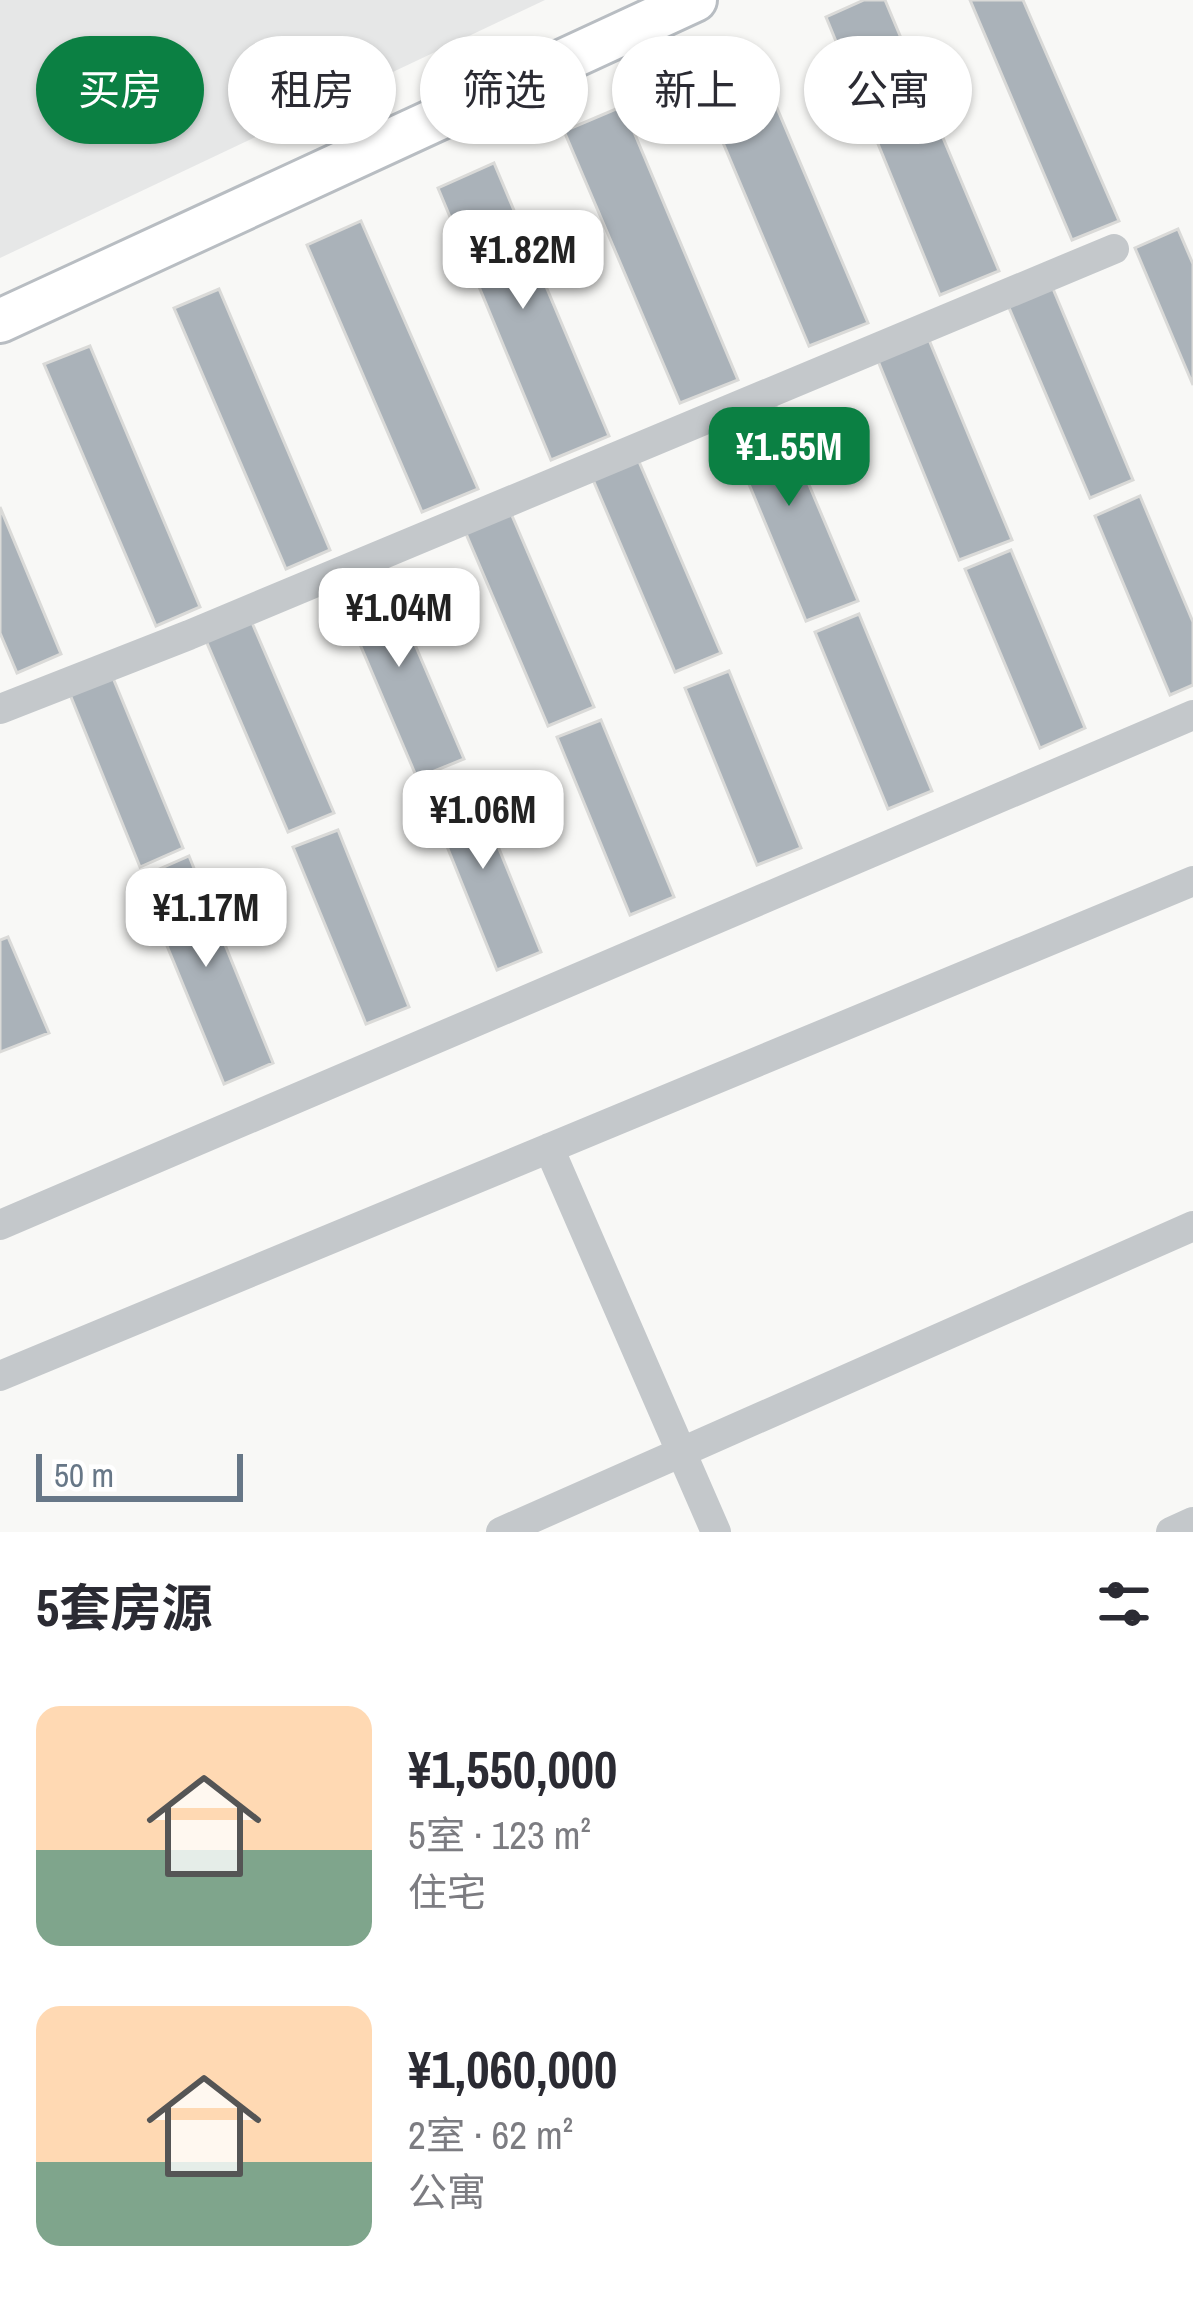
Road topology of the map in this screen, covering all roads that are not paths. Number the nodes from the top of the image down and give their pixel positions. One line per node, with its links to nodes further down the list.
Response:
1 (695, 0): 3 (street)
2 (1114, 248): 4 (street)
3 (0, 321)
4 (0, 709)
5 (1193, 715): 8 (street)
6 (1193, 880): 7 (street)
7 (549, 1148): 10 (street); 11 (street)
8 (0, 1225)
9 (1193, 1226): 11 (street)
10 (0, 1376)
11 (681, 1452): 13 (street); 14 (street)
12 (1193, 1522): 15 (street)
13 (501, 1532)
14 (716, 1532)
15 (1171, 1532)

